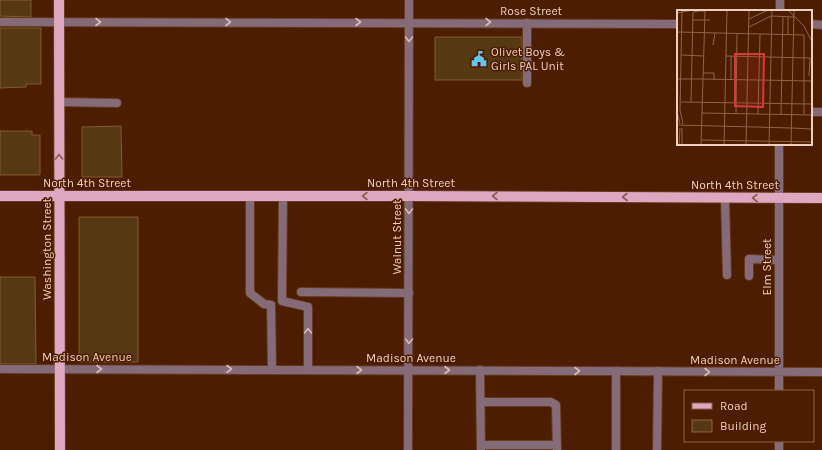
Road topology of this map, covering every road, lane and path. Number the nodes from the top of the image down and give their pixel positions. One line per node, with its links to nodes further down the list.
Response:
1 (59, 0): 4 (main road, Washington Street)
2 (409, 0): 5 (street, Walnut Street)
3 (0, 22): 4 (street, Rose Street)
4 (59, 22): 5 (street, Rose Street, one-way to 5); 9 (main road, Washington Street)
5 (409, 22): 6 (street, Rose Street, one-way to 6); 16 (street, Walnut Street, one-way to 16)
6 (527, 23): 7 (street, Rose Street); 8 (street)
7 (677, 24)
8 (527, 83)
9 (59, 102): 10 (street); 13 (main road, Washington Street, one-way to 9)
10 (117, 103)
11 (780, 145): 18 (street, Elm Street)
12 (0, 196): 13 (main road, North 4th Street)
13 (60, 196): 14 (main road, North 4th Street); 28 (main road, Washington Street)
14 (250, 196): 15 (main road, North 4th Street); 26 (street)
15 (283, 196): 16 (main road, North 4th Street, one-way to 15); 25 (street)
16 (409, 196): 17 (main road, North 4th Street, one-way to 16); 24 (street, Walnut Street, one-way to 24)
17 (725, 198): 18 (main road, North 4th Street, one-way to 17); 21 (street)
18 (779, 198): 19 (main road, North 4th Street); 20 (street, Elm Street)
19 (822, 198)
20 (779, 260): 22 (street); 35 (street, Elm Street)
21 (727, 275)
22 (749, 276)
23 (301, 292): 24 (street)
24 (409, 293): 31 (street, Walnut Street, one-way to 31)
25 (282, 301): 26 (street); 30 (street, one-way to 25)
26 (271, 305): 29 (street)
27 (0, 369): 28 (street, Madison Avenue)
28 (60, 369): 29 (street, Madison Avenue, one-way to 29); 41 (main road, Washington Street)
29 (272, 370): 30 (street, Madison Avenue)
30 (308, 370): 31 (street, Madison Avenue, one-way to 31)
31 (408, 370): 32 (street, Madison Avenue, one-way to 32); 42 (street, Walnut Street)
32 (480, 370): 33 (street, Madison Avenue, one-way to 33); 38 (street)
33 (616, 371): 34 (street, Madison Avenue); 43 (street)
34 (658, 372): 35 (street, Madison Avenue, one-way to 35); 44 (street)
35 (779, 372): 36 (street, Madison Avenue); 37 (street, Elm Street)
36 (822, 372)
37 (779, 390)
38 (481, 402): 39 (street); 40 (street)
39 (481, 447): 40 (street)
40 (557, 447)
41 (60, 450)
42 (408, 450)
43 (616, 450)
44 (657, 450)

